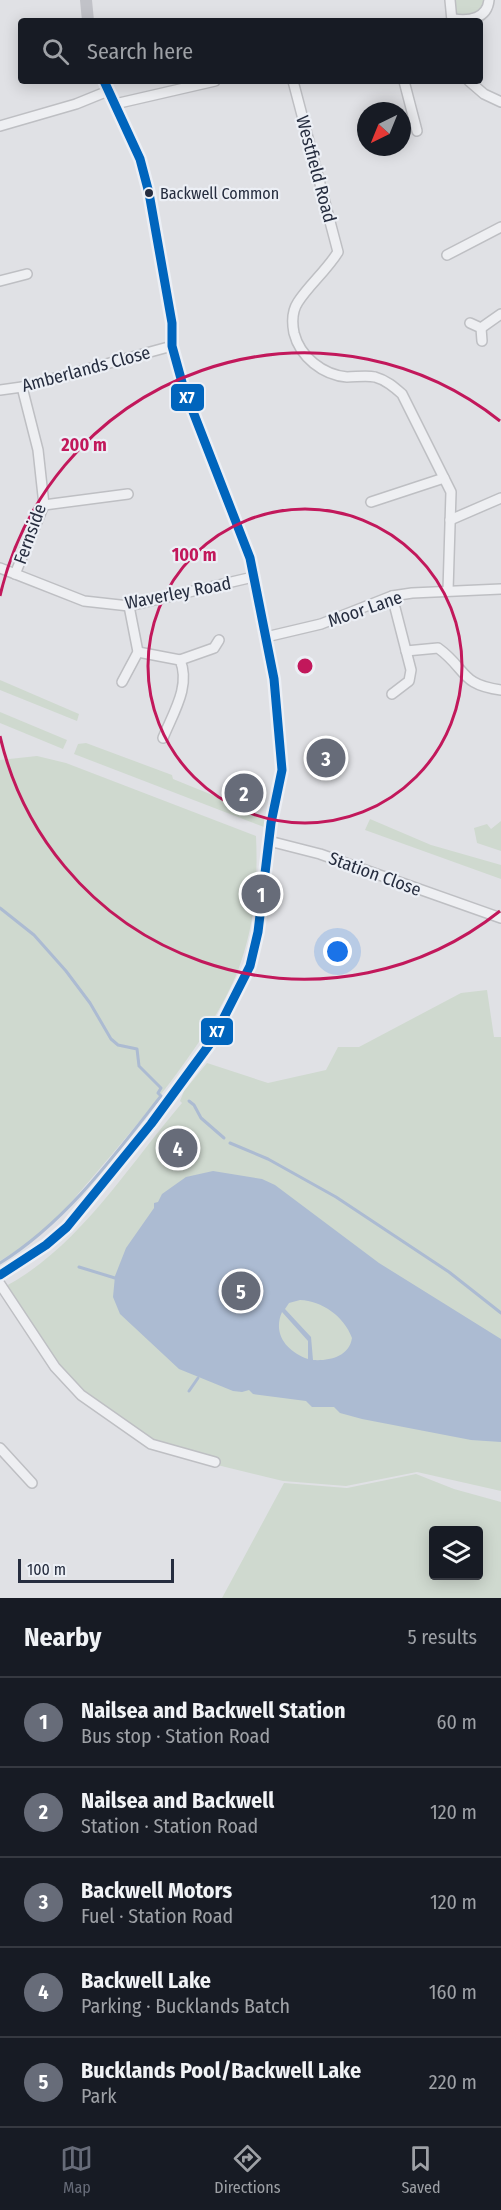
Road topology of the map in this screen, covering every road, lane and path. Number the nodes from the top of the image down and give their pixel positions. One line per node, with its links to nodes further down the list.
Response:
1 (86, 0): 4 (street)
2 (450, 0): 5 (street)
3 (489, 0): 6 (street)
4 (88, 18)
5 (453, 18)
6 (474, 18)
7 (202, 84): 13 (street)
8 (294, 84): 27 (street, Westfield Road)
9 (405, 84): 15 (street)
10 (472, 84): 12 (street)
11 (106, 86): 13 (street); 14 (street)
12 (501, 102)
13 (115, 104): 24 (street)
14 (0, 126)
15 (417, 131)
16 (501, 227): 17 (street)
17 (447, 255)
18 (27, 274): 19 (street)
19 (0, 282)
20 (501, 314): 22 (street)
21 (470, 323): 22 (street)
22 (481, 328): 23 (street)
23 (482, 341)
24 (172, 346): 25 (street, Amberlands Close); 35 (street)
25 (22, 387): 26 (street, Amberlands Close); 31 (street, Fernside)
26 (0, 390)
27 (444, 478): 30 (street); 32 (street)
28 (128, 494): 31 (street)
29 (501, 498): 32 (street)
30 (371, 502)
31 (44, 505): 34 (street, Fernside)
32 (450, 520): 37 (street)
33 (0, 568): 34 (street, Waverley Road)
34 (15, 574): 39 (street, Waverley Road)
35 (253, 577): 39 (street, Waverley Road); 40 (street)
36 (501, 589): 37 (street, Moor Lane)
37 (448, 591): 38 (street, Moor Lane)
38 (392, 597): 40 (street, Moor Lane); 42 (street)
39 (129, 606): 43 (street)
40 (266, 637): 49 (street)
41 (219, 640): 44 (street)
42 (406, 651): 46 (street); 47 (street)
43 (138, 652): 44 (street); 45 (street)
44 (180, 660): 48 (street)
45 (122, 682)
46 (501, 690)
47 (392, 694)
48 (163, 738)
49 (269, 841): 50 (street, Station Close); 51 (street)
50 (501, 918)
51 (0, 1275)
52 (0, 1284): 54 (street)
53 (0, 1448): 55 (street)
54 (215, 1462)
55 (32, 1484)

